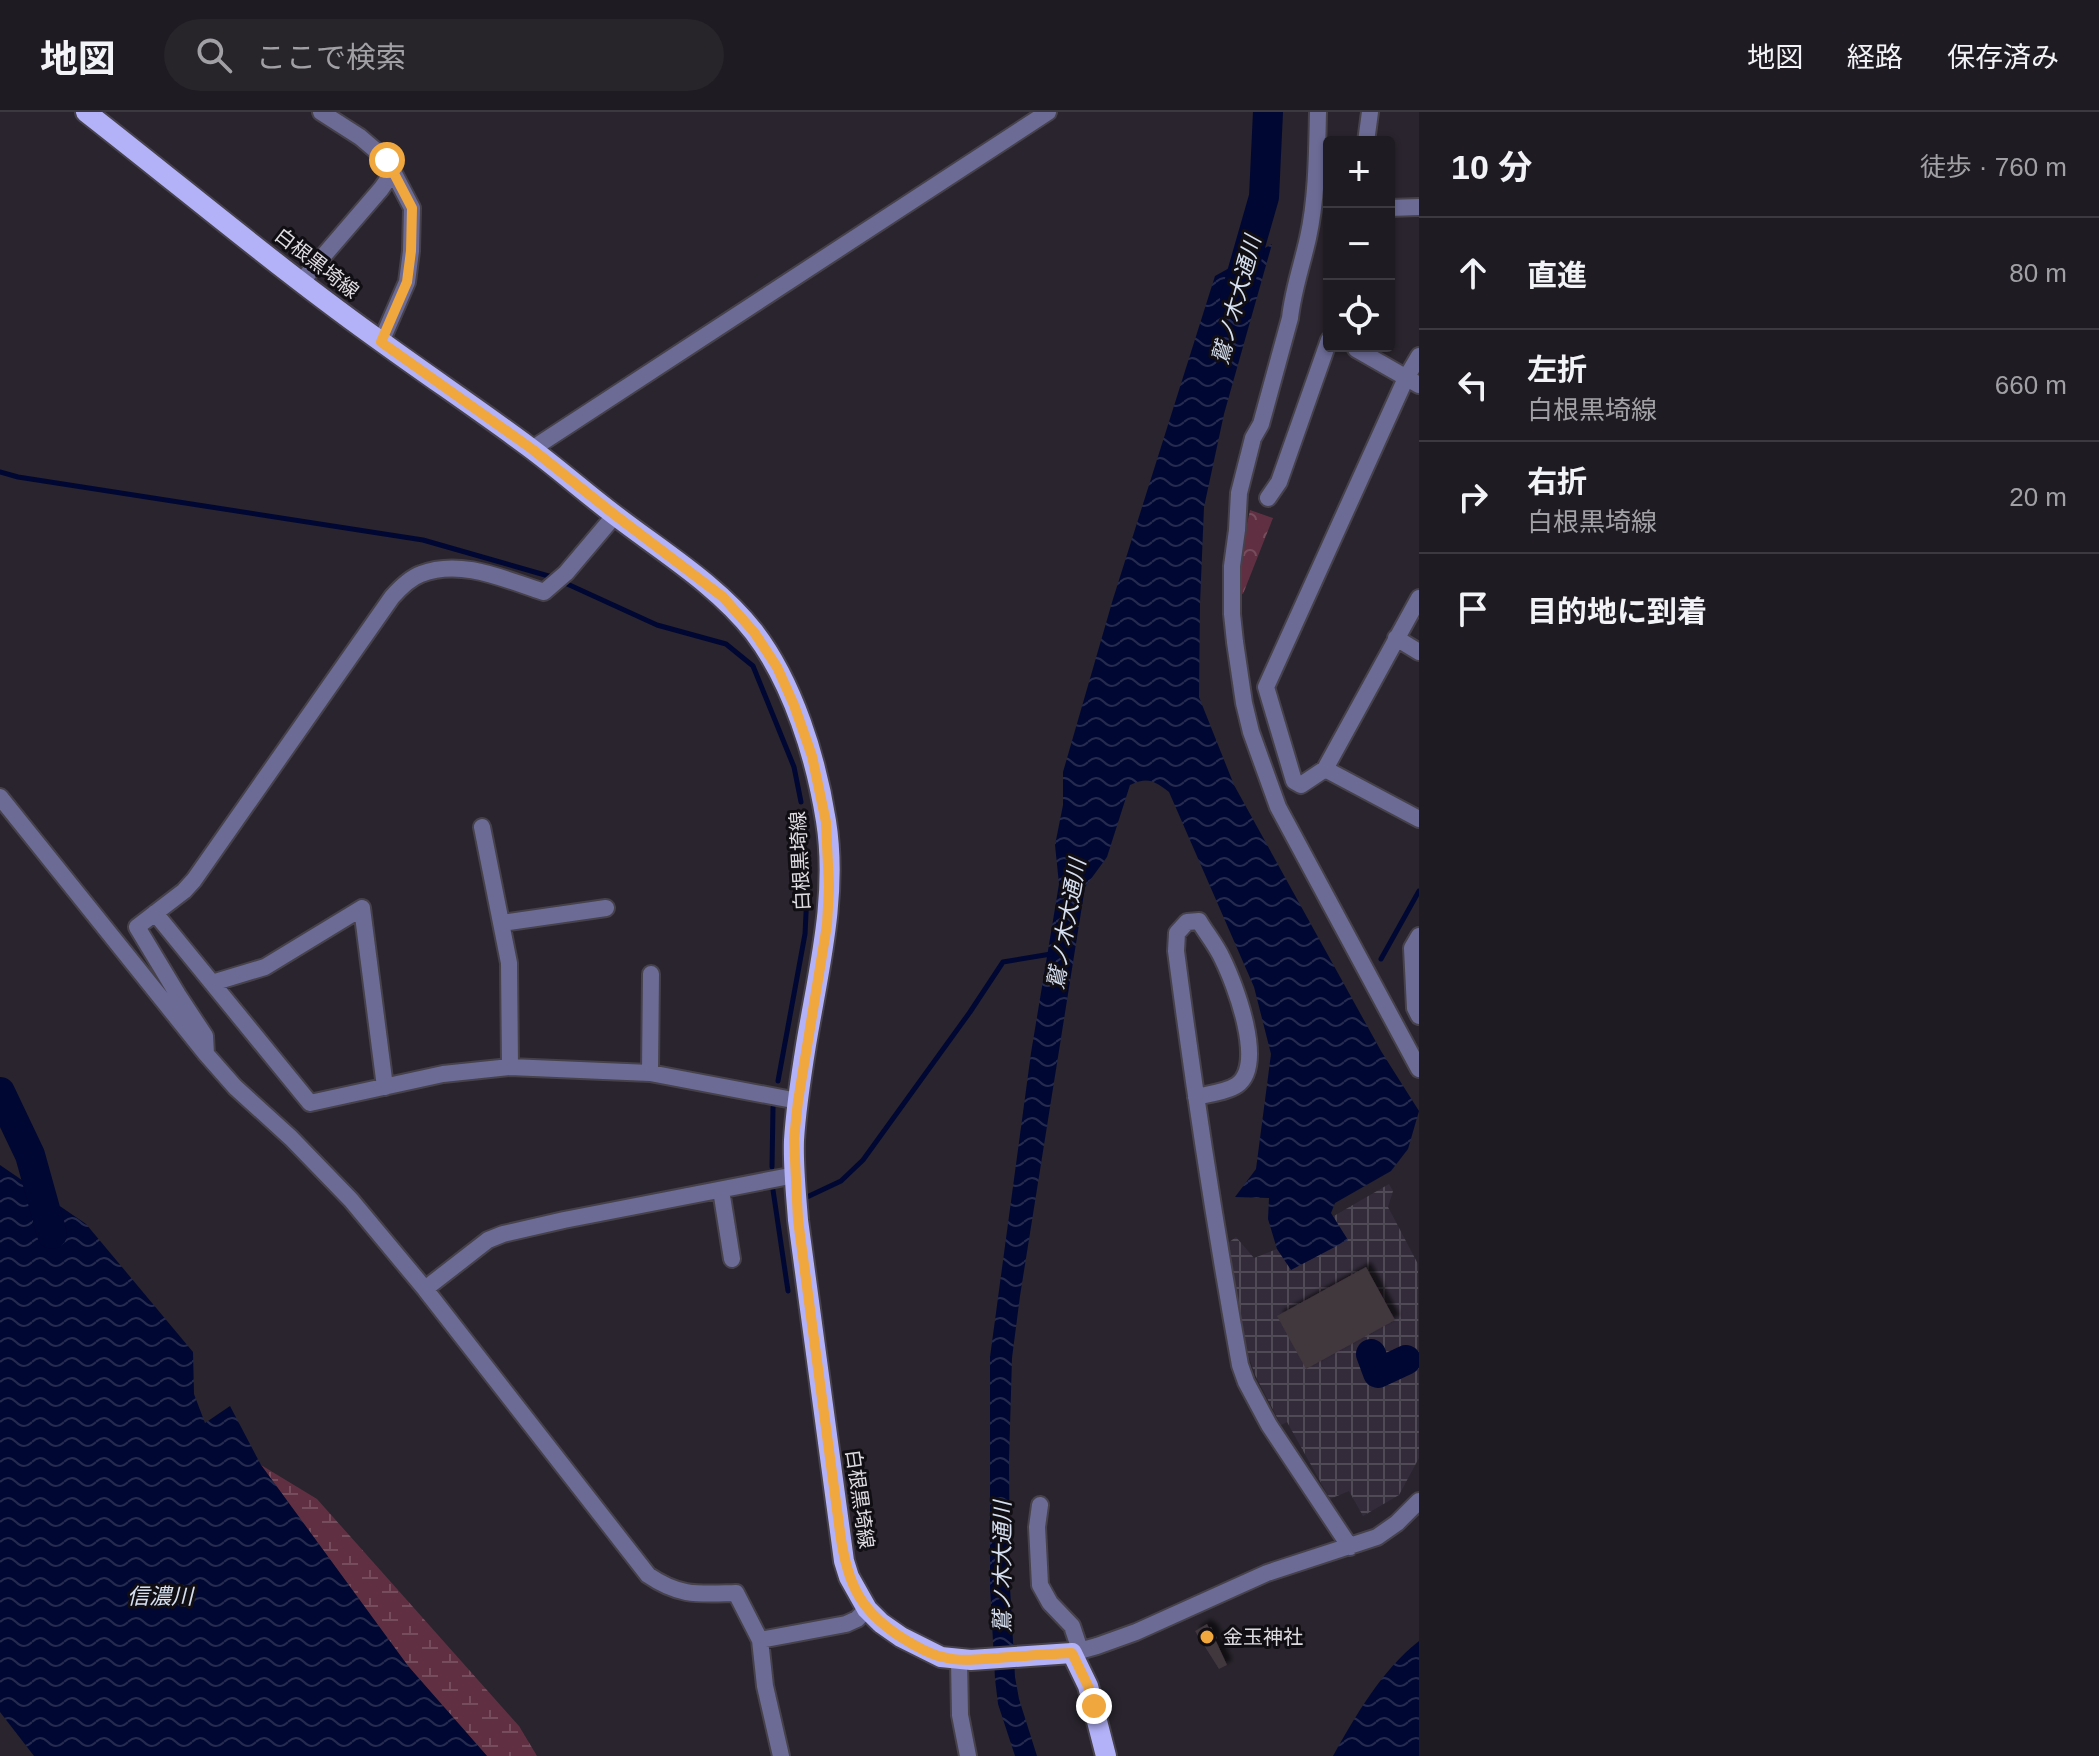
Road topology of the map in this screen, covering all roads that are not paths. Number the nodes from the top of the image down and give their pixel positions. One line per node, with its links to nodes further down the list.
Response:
1 (86, 112): 10 (main road, 白根黒埼線)
2 (321, 112): 7 (street)
3 (1048, 112): 16 (street)
4 (1318, 112): 35 (street)
5 (1370, 112): 6 (street)
6 (1367, 136)
7 (393, 172): 10 (street); 11 (street)
8 (1419, 207): 9 (street)
9 (1395, 208)
10 (301, 282): 11 (main road, 白根黒埼線)
11 (381, 342): 16 (main road, 白根黒埼線)
12 (1325, 352): 17 (street)
13 (1361, 352): 15 (street)
14 (1419, 356): 15 (street)
15 (1413, 382): 22 (street)
16 (532, 449): 18 (main road, 白根黒埼線)
17 (1268, 498)
18 (615, 515): 27 (street); 39 (main road, 白根黒埼線)
19 (1419, 598): 20 (street)
20 (1396, 638): 21 (street); 22 (street)
21 (1419, 652)
22 (1325, 769): 24 (street)
23 (0, 797): 33 (street)
24 (1419, 819)
25 (482, 827): 28 (street)
26 (606, 908): 28 (street)
27 (155, 913): 31 (street); 33 (street)
28 (502, 923): 34 (street)
29 (1419, 936): 32 (street)
30 (651, 974): 36 (street)
31 (212, 983): 37 (street); 37 (street)
32 (1419, 1016)
33 (206, 1054): 43 (street)
34 (510, 1067): 36 (street); 37 (street)
35 (1419, 1069)
36 (650, 1073): 39 (street)
37 (385, 1087)
38 (1196, 1097): 38 (street); 46 (street)
39 (798, 1101): 40 (main road, 白根黒埼線)
40 (795, 1175): 41 (street); 47 (main road, 白根黒埼線)
41 (721, 1190): 42 (street); 43 (street)
42 (732, 1259)
43 (425, 1289): 48 (street)
44 (1419, 1501): 46 (street)
45 (1040, 1505): 49 (street)
46 (1350, 1547): 49 (street)
47 (867, 1609): 48 (street); 50 (main road, 白根黒埼線)
48 (760, 1640): 51 (street)
49 (1076, 1652): 50 (main road, 白根黒埼線); 53 (main road)
50 (965, 1660): 52 (street)
51 (781, 1756)
52 (968, 1756)
53 (1106, 1756)

